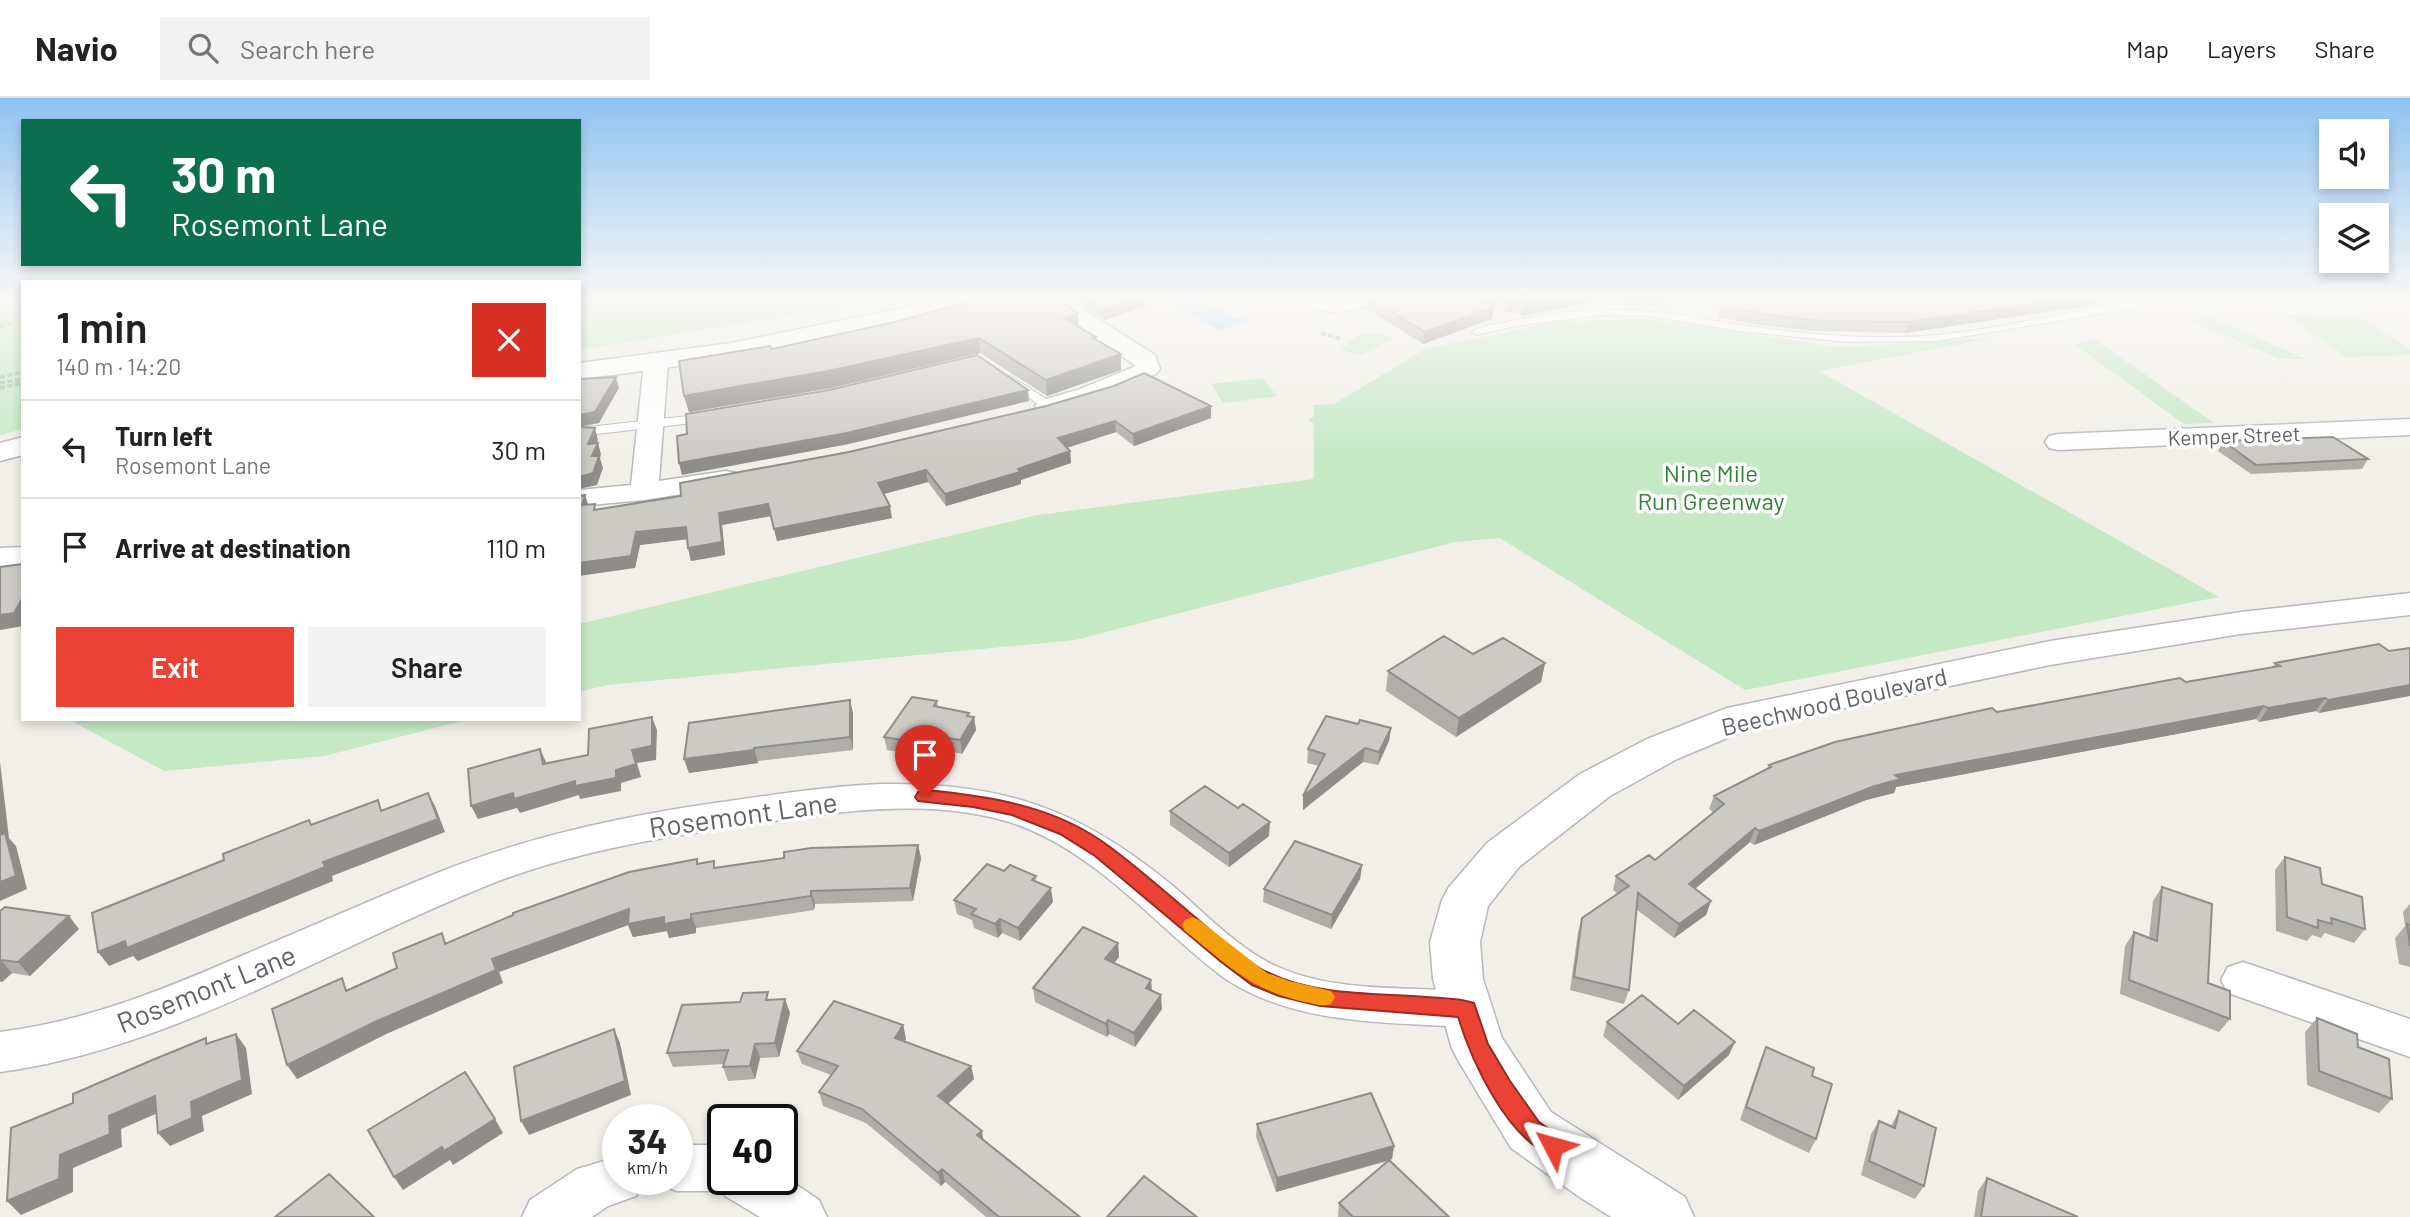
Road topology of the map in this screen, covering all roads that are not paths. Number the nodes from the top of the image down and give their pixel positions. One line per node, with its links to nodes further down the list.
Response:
1 (723, 351): 3 (street)
2 (1133, 351): 6 (street)
3 (656, 363): 4 (street); 9 (street)
4 (581, 371)
5 (1003, 375): 6 (lane)
6 (1049, 406): 7 (street)
7 (1011, 415)
8 (722, 416): 9 (lane)
9 (650, 426): 11 (lane); 16 (street)
10 (2410, 427): 12 (street, Kemper Street)
11 (581, 432)
12 (2058, 442)
13 (21, 447): 14 (street)
14 (0, 452)
15 (755, 474): 16 (street)
16 (644, 492): 17 (street)
17 (581, 498)
18 (21, 556): 19 (street)
19 (0, 557)
20 (2410, 604): 22 (street, Beechwood Boulevard)
21 (2243, 980): 23 (street)
22 (1466, 1009): 24 (street, Rosemont Lane); 29 (street, Beechwood Boulevard)
23 (2410, 1038)
24 (0, 1052)
25 (602, 1184): 27 (street)
26 (769, 1195): 28 (street)
27 (548, 1217)
28 (801, 1217)
29 (1664, 1217)

